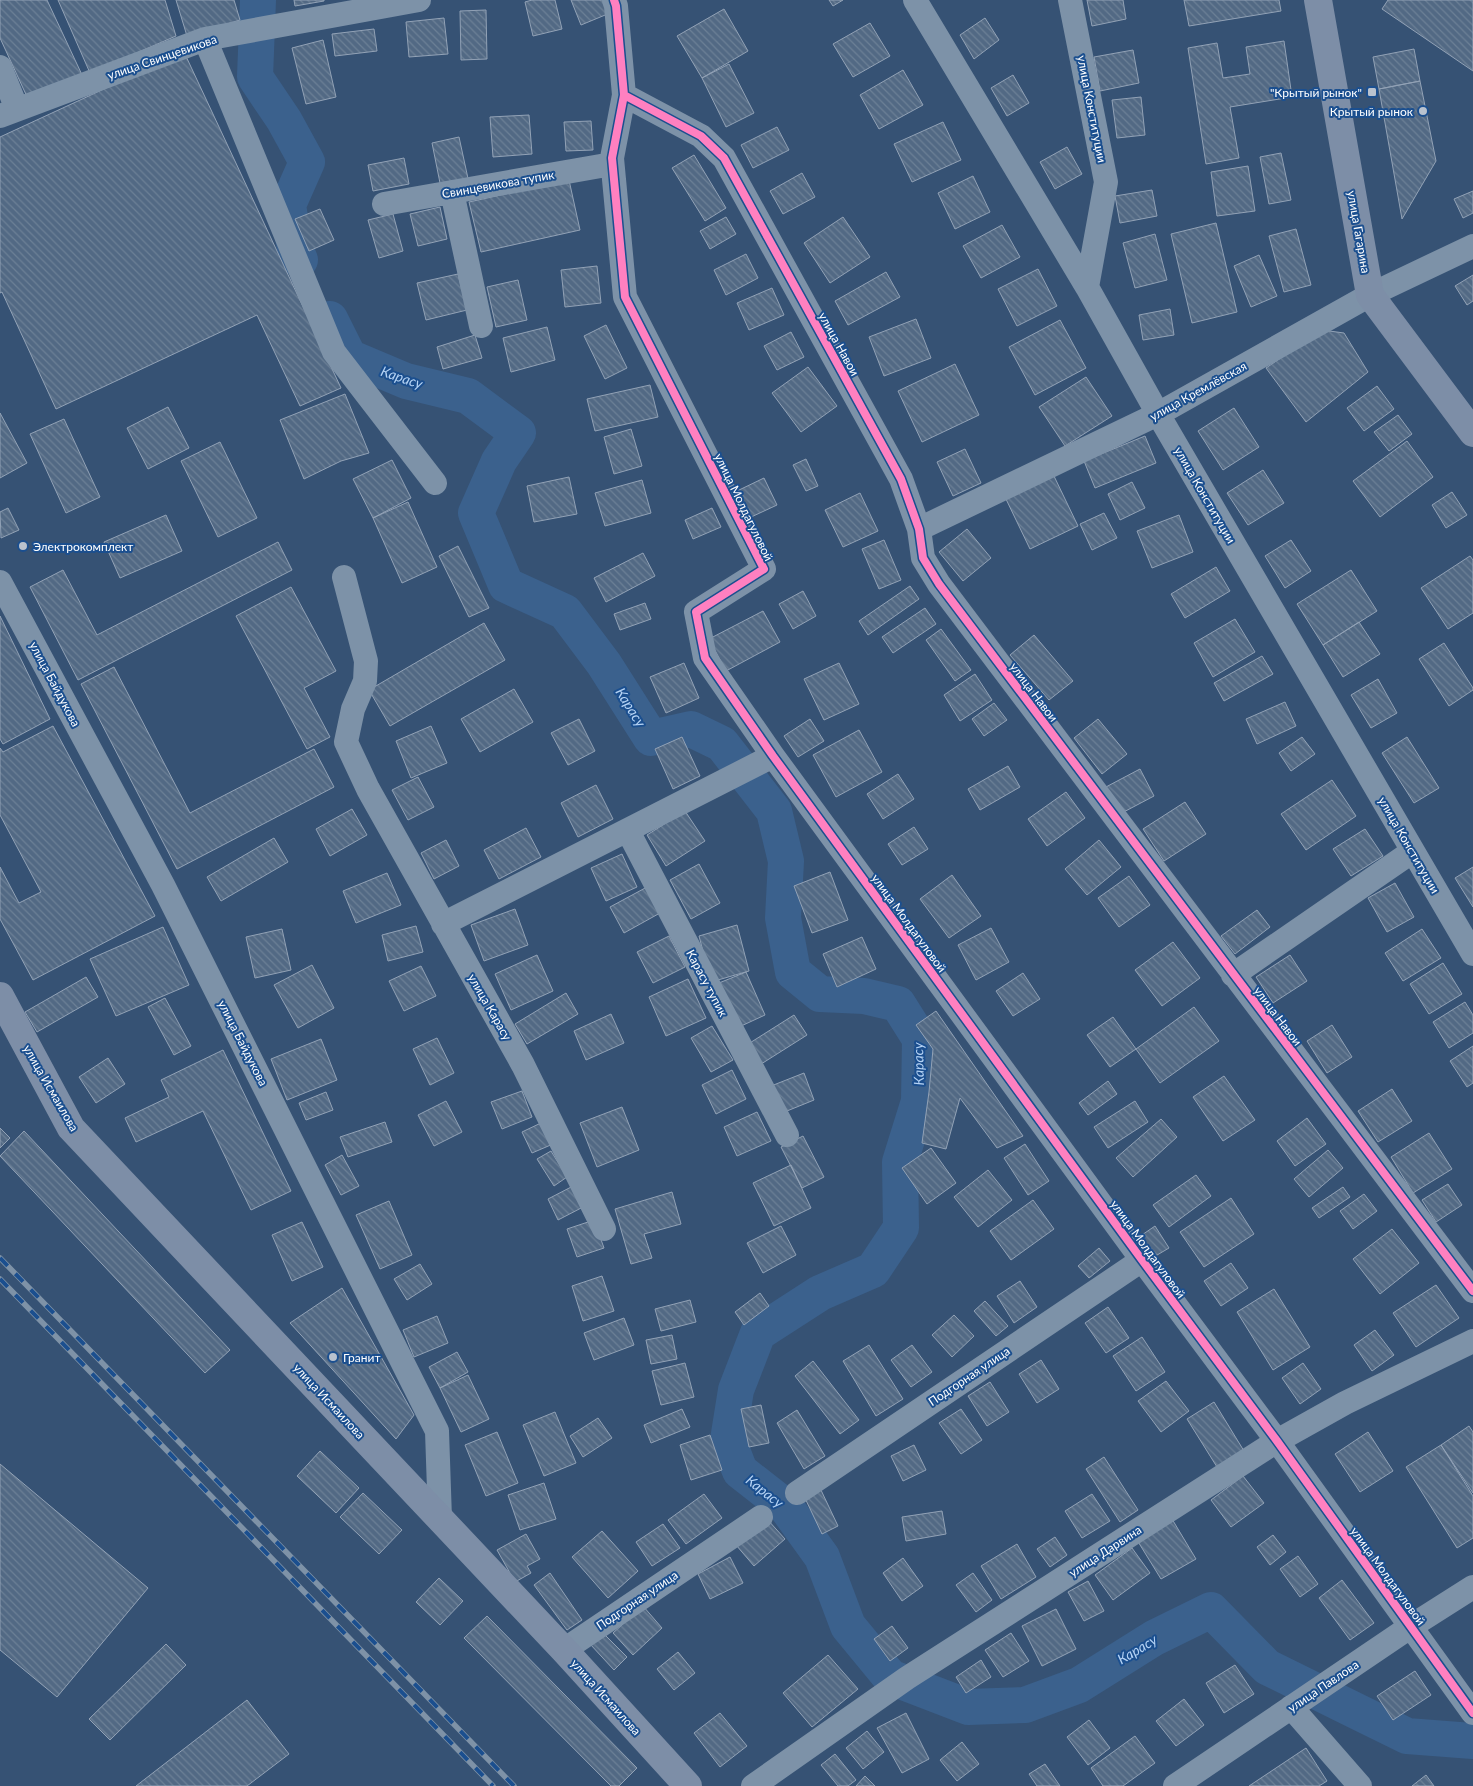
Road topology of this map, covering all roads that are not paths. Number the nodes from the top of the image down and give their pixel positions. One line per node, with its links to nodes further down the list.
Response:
1 (419, 0): 6 (street, улица Свинцевикова)
2 (614, 0): 8 (street, улица Молдагуловой)
3 (915, 0): 14 (street)
4 (1070, 0): 14 (street, улица Конституции)
5 (1318, 0): 15 (main road, улица Гагарина)
6 (205, 39): 9 (street, улица Свинцевикова); 19 (street)
7 (0, 67): 9 (street)
8 (624, 95): 10 (street, улица Молдагуловой); 20 (street, улица Навои)
9 (9, 112)
10 (612, 164): 11 (street, Свинцевикова тупик); 23 (street, улица Молдагуловой)
11 (452, 192): 12 (street, Свинцевикова тупик); 16 (street)
12 (384, 204)
13 (1473, 246): 15 (street, улица Кремлёвская)
14 (1086, 287): 17 (street, улица Конституции)
15 (1370, 295): 17 (street, улица Кремлёвская); 18 (main road, улица Гагарина)
16 (481, 326)
17 (1158, 414): 20 (street, улица Кремлёвская); 25 (street, улица Конституции)
18 (1473, 433)
19 (435, 483)
20 (919, 529): 28 (street, улица Навои)
21 (344, 577): 26 (street, улица Карасу)
22 (0, 582): 38 (street, улица Байдукова)
23 (773, 756): 24 (street); 32 (street, улица Молдагуловой)
24 (628, 831): 26 (street); 30 (street, Карасу тупик)
25 (1413, 851): 27 (street, улица Конституции); 28 (street)
26 (443, 924): 31 (street, улица Карасу)
27 (1473, 954)
28 (1233, 975): 33 (street, улица Навои)
29 (0, 996): 38 (main road, улица Исмаилова)
30 (787, 1135)
31 (604, 1229)
32 (1142, 1260): 35 (street, улица Молдагуловой); 36 (street, Подгорная улица)
33 (1473, 1291)
34 (1473, 1341): 35 (street, улица Дарвина)
35 (1277, 1441): 40 (street, улица Молдагуловой); 45 (street, улица Дарвина)
36 (797, 1493)
37 (761, 1517): 41 (street, Подгорная улица)
38 (440, 1519): 41 (main road, улица Исмаилова)
39 (1469, 1598): 40 (street, улица Павлова)
40 (1410, 1627): 42 (street, улица Павлова); 43 (street, улица Молдагуловой)
41 (564, 1650): 44 (main road, улица Исмаилова)
42 (1292, 1707): 46 (street, улица Павлова); 47 (street)
43 (1473, 1713)
44 (688, 1786)
45 (753, 1786)
46 (1176, 1786)
47 (1360, 1786)

